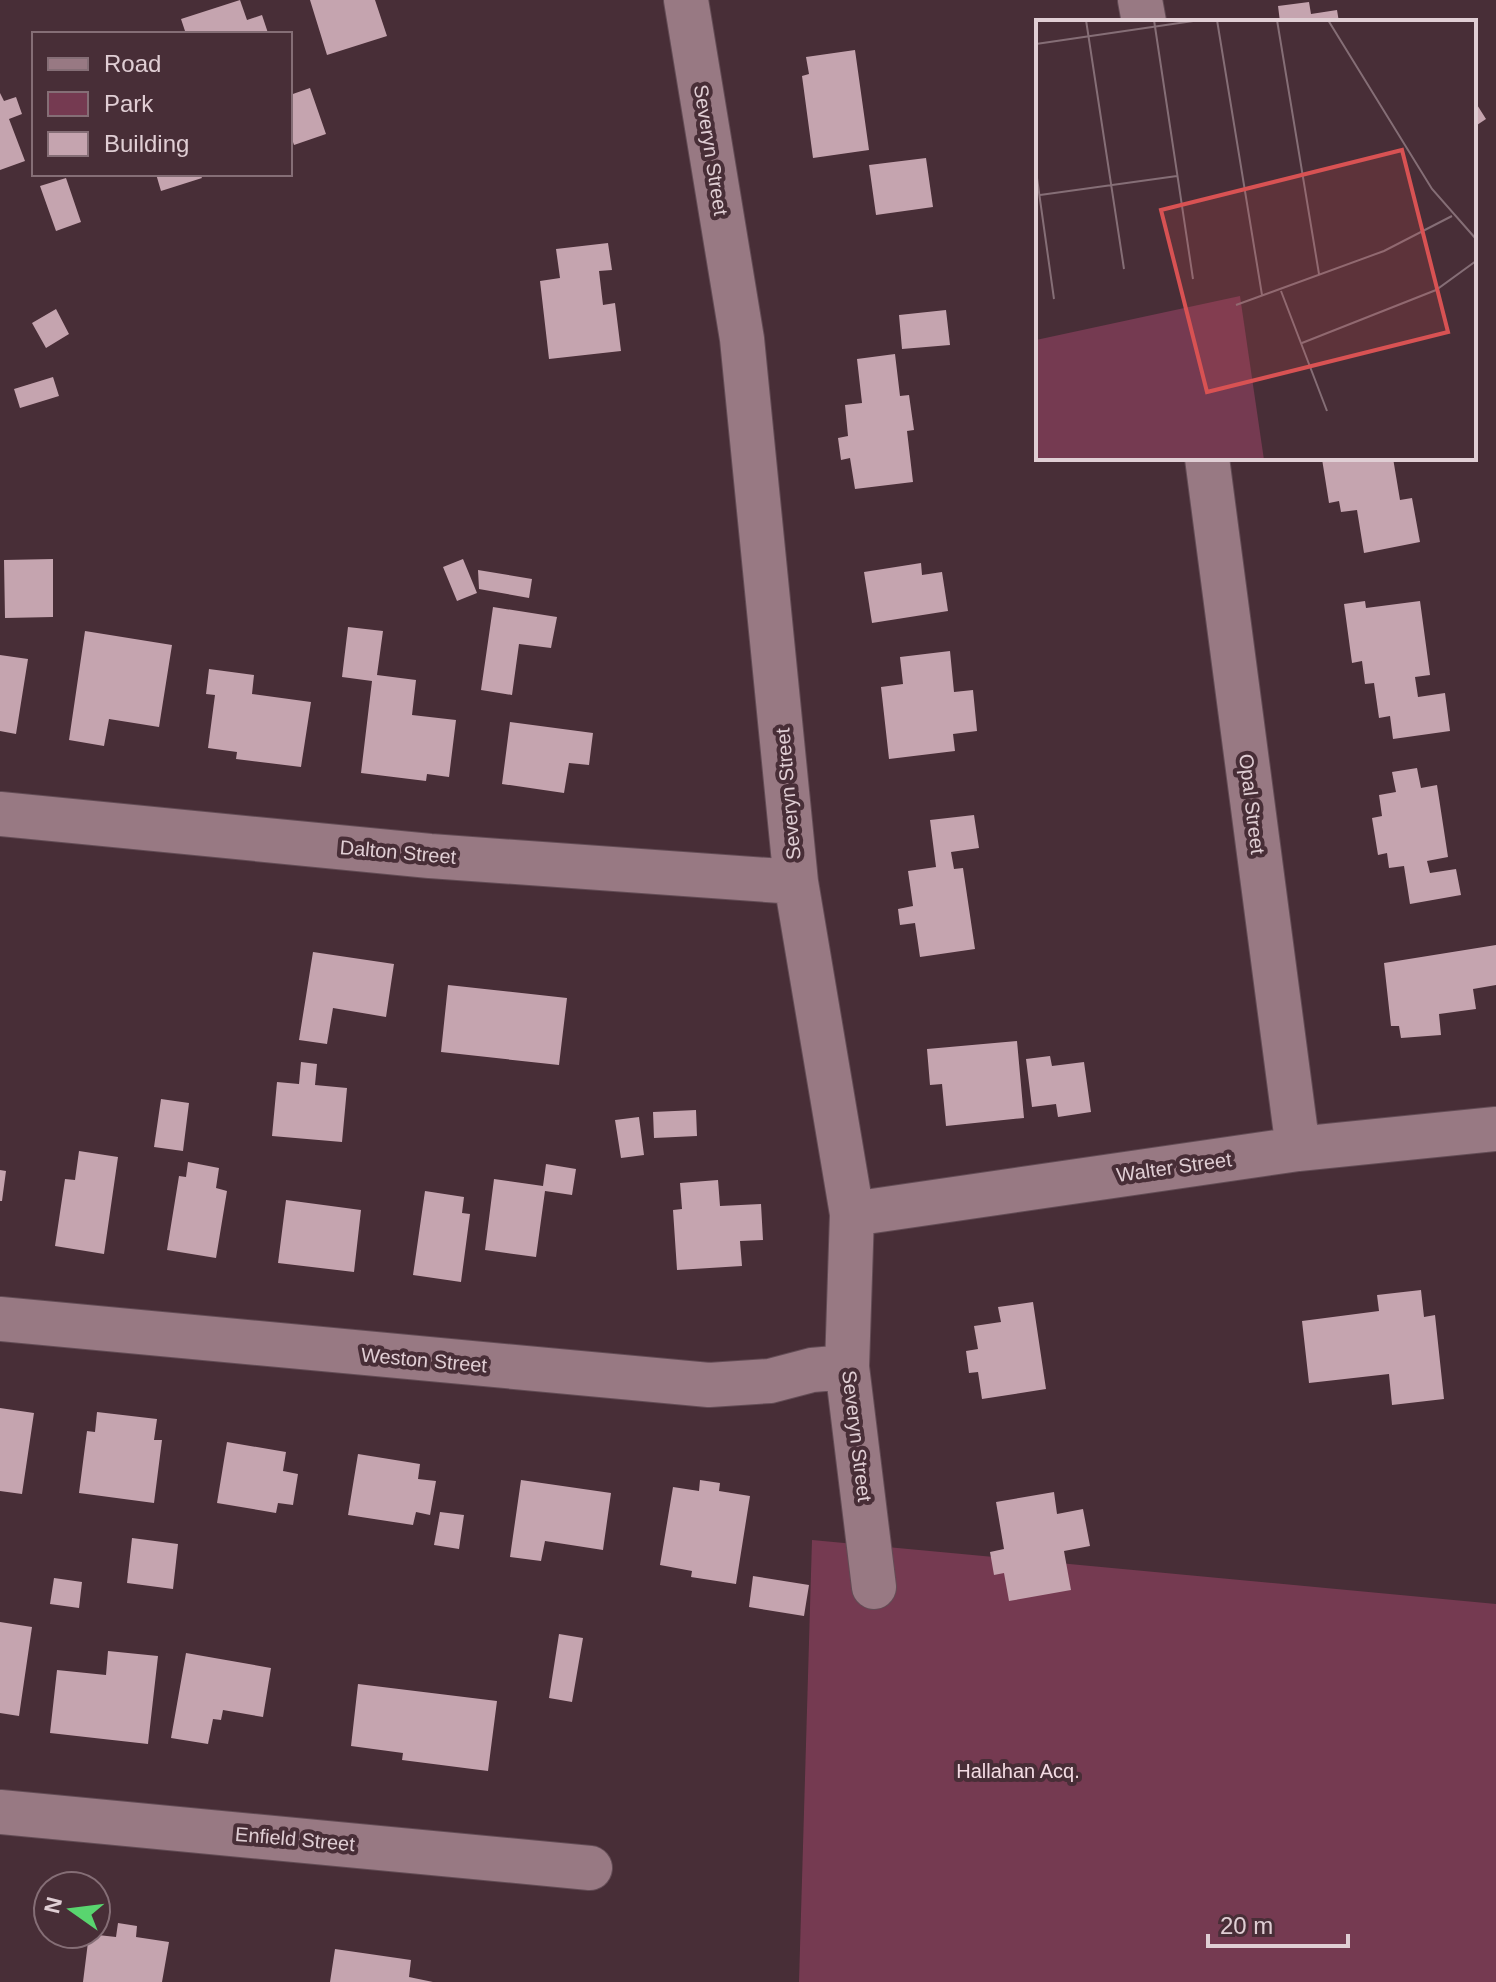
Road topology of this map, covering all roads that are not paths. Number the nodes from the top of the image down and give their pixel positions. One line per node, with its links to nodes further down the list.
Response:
1 (686, 0): 6 (street, Severyn Street)
2 (1140, 0): 3 (street)
3 (1144, 20)
4 (1207, 460): 8 (street, Opal Street)
5 (0, 814): 6 (street, Dalton Street)
6 (796, 882): 9 (street, Severyn Street)
7 (1496, 1129): 8 (street, Walter Street)
8 (1298, 1149): 9 (street, Walter Street)
9 (852, 1214): 11 (street, Severyn Street)
10 (0, 1319): 11 (street, Weston Street)
11 (847, 1367): 12 (street, Severyn Street)
12 (874, 1587)
13 (0, 1812): 14 (street, Enfield Street)
14 (590, 1868)

